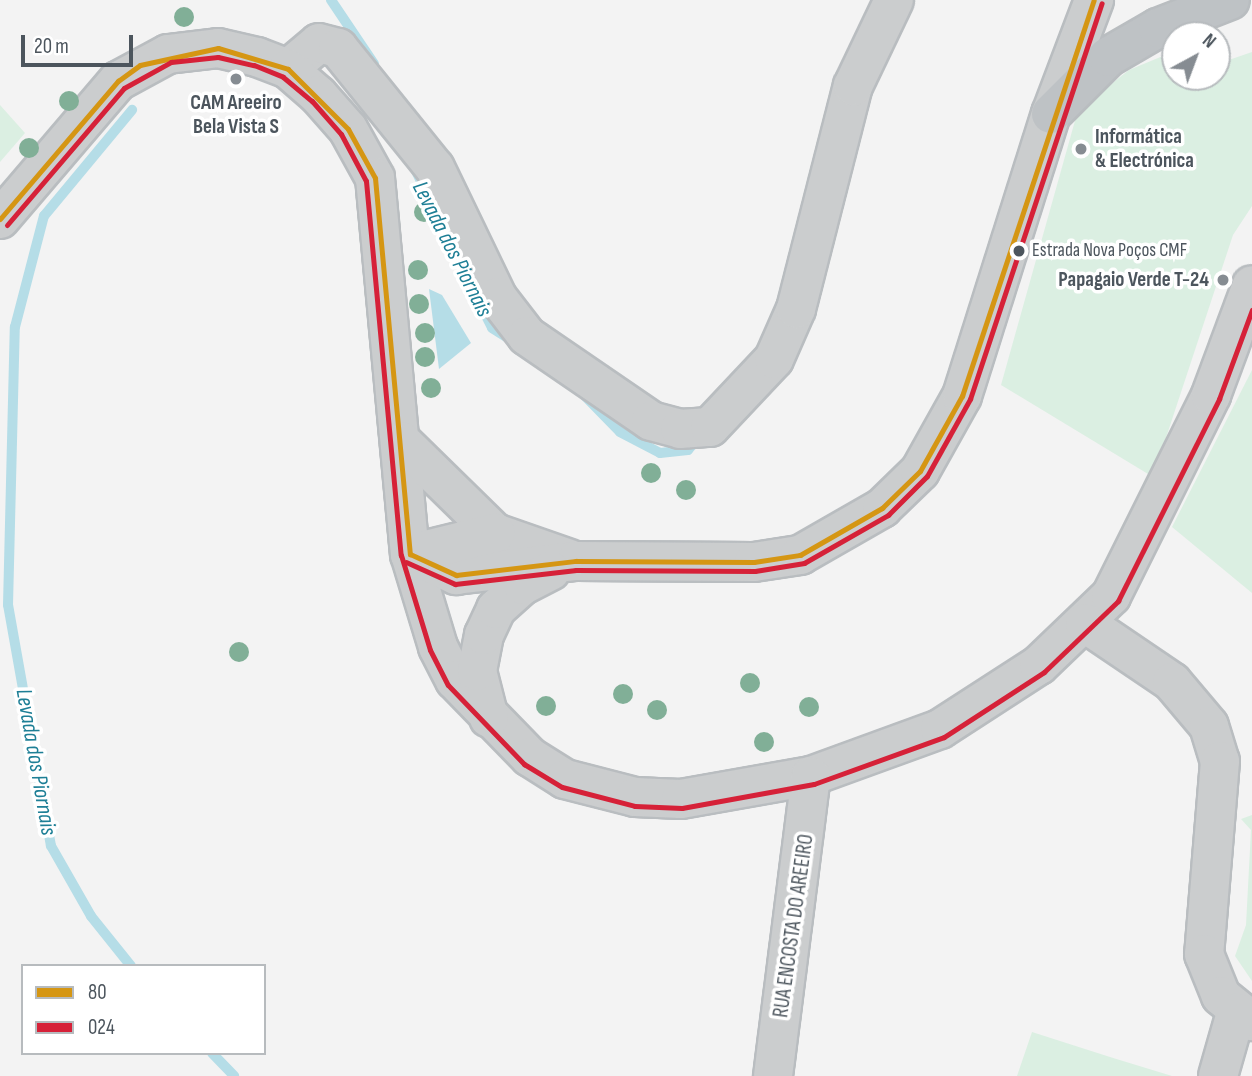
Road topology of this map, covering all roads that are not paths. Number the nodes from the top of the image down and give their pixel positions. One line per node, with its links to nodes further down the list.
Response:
1 (894, 0): 4 (street)
2 (1094, 0): 5 (street)
3 (1230, 0): 5 (highway)
4 (288, 69): 6 (street); 8 (street)
5 (1051, 114): 11 (street)
6 (0, 219)
7 (1252, 285): 12 (street)
8 (401, 441): 9 (street); 10 (street)
9 (495, 533): 10 (street); 11 (street)
10 (410, 554): 11 (street); 13 (street)
11 (576, 561): 13 (street)
12 (1085, 624): 14 (street); 15 (street)
13 (489, 718): 14 (street)
14 (810, 776): 16 (street, RUA ENCOSTA DO AREEIRO)
15 (1244, 1017): 17 (street)
16 (773, 1076)
17 (1218, 1076)

